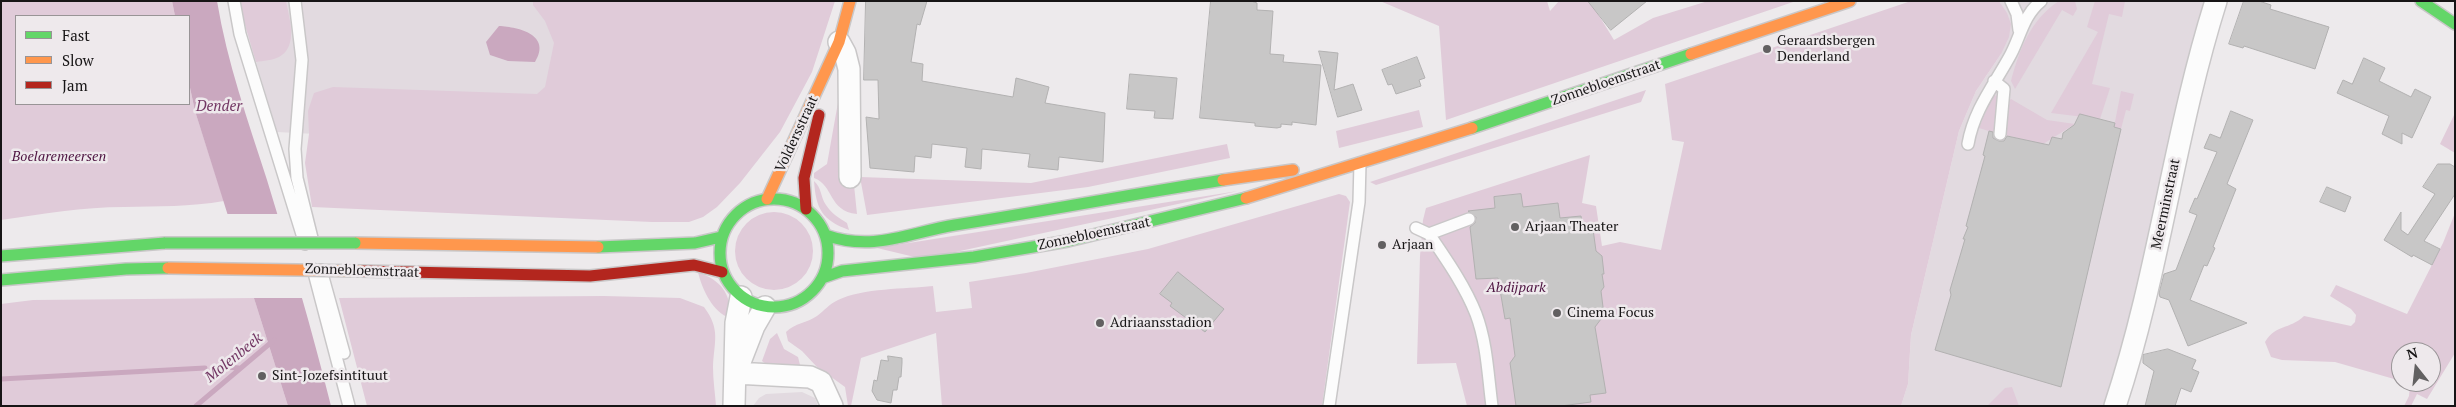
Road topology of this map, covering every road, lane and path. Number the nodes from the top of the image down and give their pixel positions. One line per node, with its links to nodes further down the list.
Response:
1 (234, 1): 34 (lane)
2 (294, 1): 35 (lane)
3 (850, 1): 11 (main road, Voldersstraat)
4 (1850, 1): 16 (main road, Zonnebloemstraat)
5 (2216, 1): 40 (street, Meerminstraat)
6 (2421, 1): 9 (main road)
7 (2012, 3): 8 (lane); 10 (lane)
8 (2039, 3): 10 (lane)
9 (2455, 24)
10 (2019, 30): 13 (lane)
11 (839, 42): 12 (main road, Voldersstraat); 17 (street)
12 (827, 69): 19 (main road, Voldersstraat); 21 (main road, Voldersstraat)
13 (1994, 81): 14 (lane); 15 (lane)
14 (2000, 134)
15 (1968, 144)
16 (1360, 162): 18 (main road, Zonnebloemstraat); 20 (main road, Zonnebloemstraat); 38 (lane)
17 (850, 177)
18 (1235, 177): 20 (main road); 25 (main road, Zonnebloemstraat)
19 (767, 199): 21 (main road); 26 (main road)
20 (1235, 202): 29 (main road, Zonnebloemstraat)
21 (806, 209): 25 (main road)
22 (1469, 219): 24 (lane)
23 (1416, 228): 24 (lane)
24 (1429, 234): 39 (lane)
25 (825, 235): 29 (main road)
26 (721, 237): 27 (main road, Zonnebloemstraat, bridge); 28 (main road)
27 (1, 256)
28 (722, 272): 30 (main road, Zonnebloemstraat, bridge); 31 (main road)
29 (822, 278): 32 (main road)
30 (1, 280)
31 (741, 297): 32 (main road); 33 (street)
32 (765, 307): 33 (street)
33 (735, 373): 36 (street); 37 (street)
34 (349, 406)
35 (357, 406)
36 (734, 406)
37 (832, 406)
38 (1329, 406)
39 (1492, 406)
40 (2115, 406)

